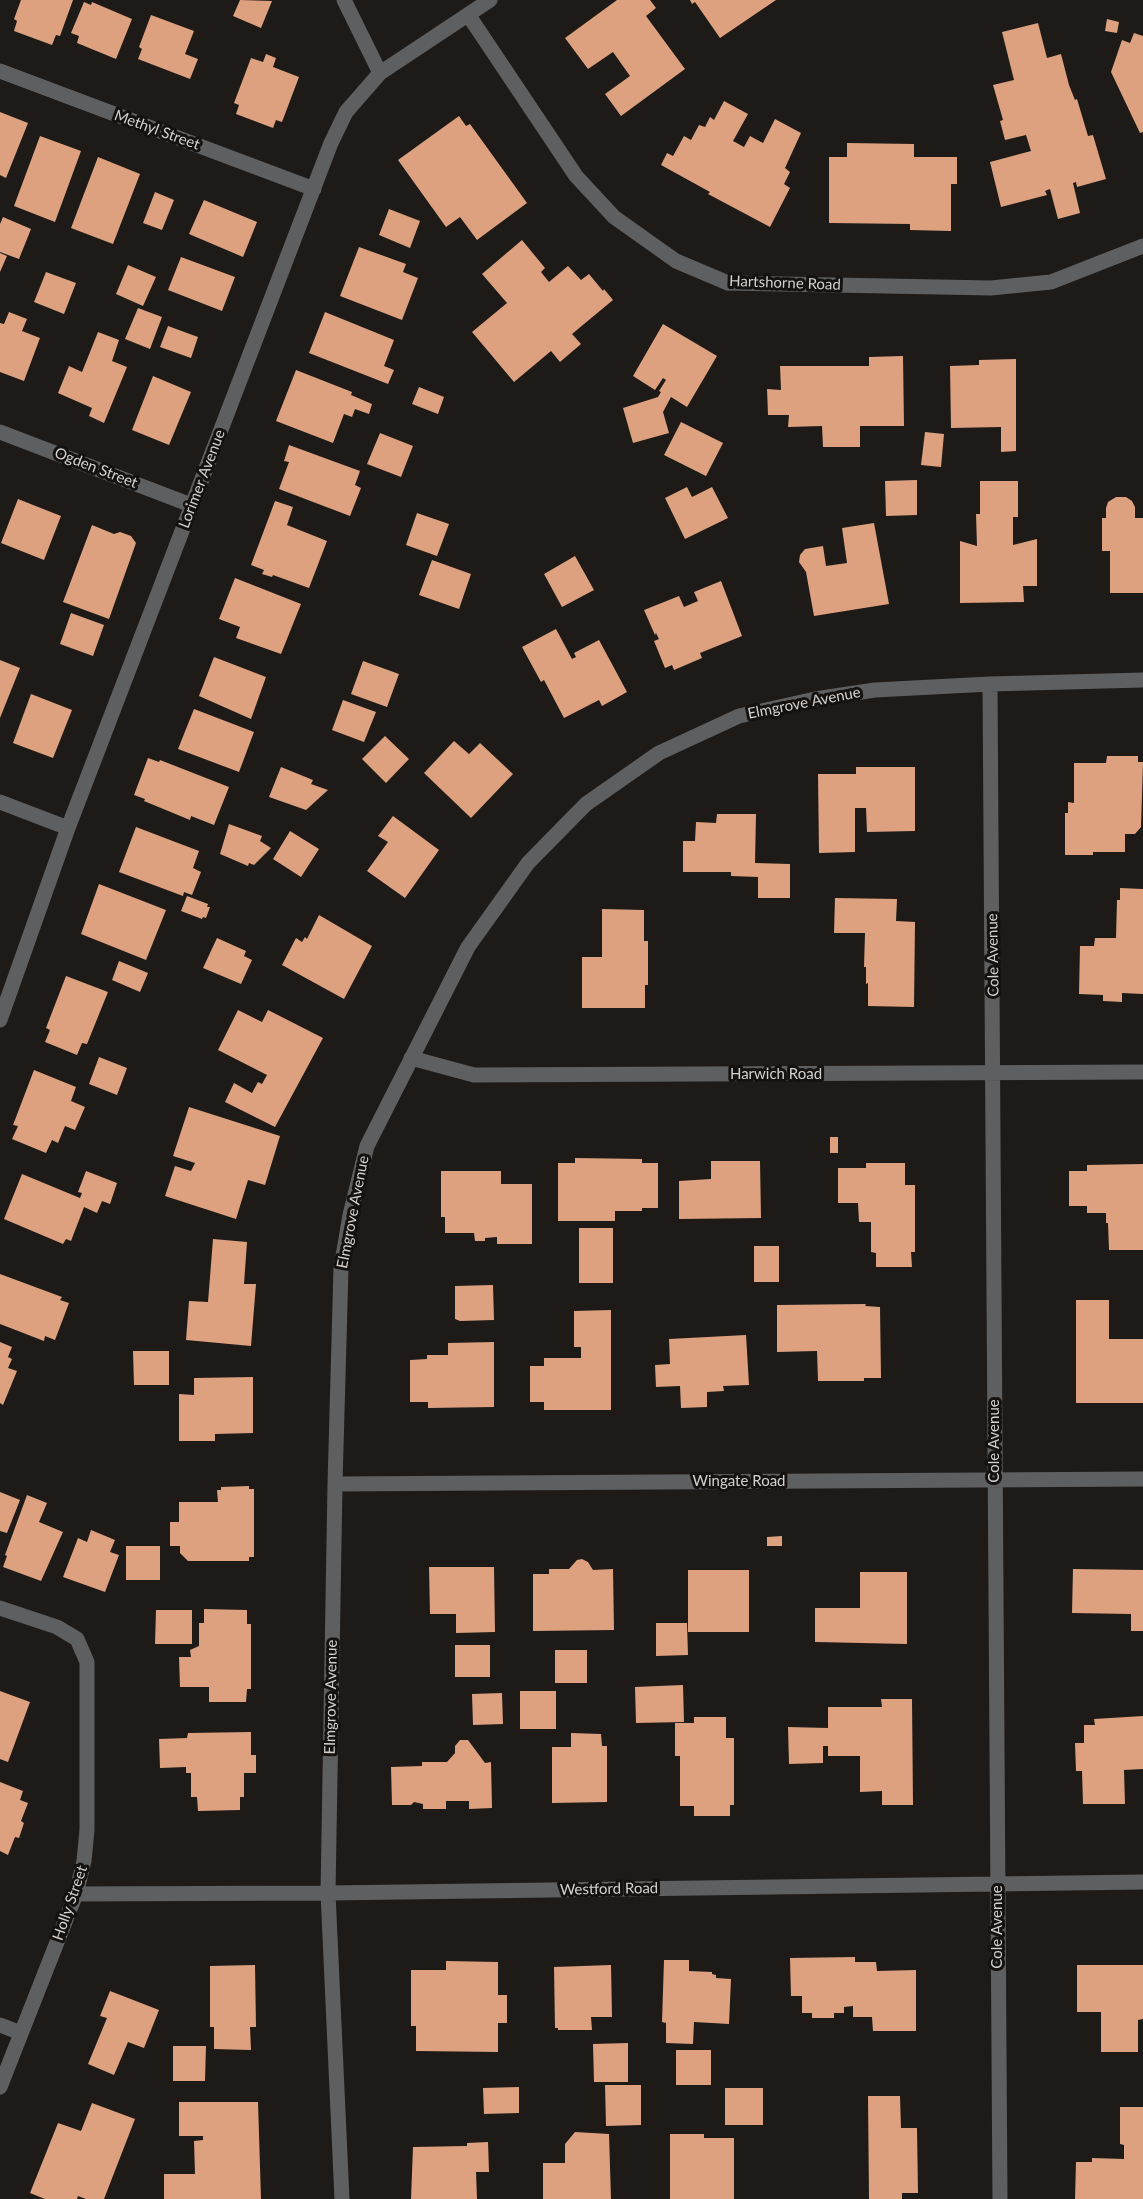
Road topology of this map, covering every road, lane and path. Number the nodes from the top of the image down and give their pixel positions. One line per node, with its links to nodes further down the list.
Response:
1 (344, 0): 5 (street)
2 (490, 0): 3 (street, Lorimer Avenue)
3 (469, 15): 5 (street, Lorimer Avenue); 7 (street, Hartshorne Road)
4 (0, 71): 6 (street, Methyl Street)
5 (380, 74): 6 (street, Lorimer Avenue)
6 (314, 189): 9 (street, Lorimer Avenue)
7 (1143, 246)
8 (0, 432): 9 (street, Ogden Street)
9 (191, 505): 13 (street, Lorimer Avenue)
10 (1143, 680): 11 (street, Elmgrove Avenue)
11 (990, 684): 15 (street, Elmgrove Avenue); 16 (street, Cole Avenue)
12 (0, 802): 13 (street)
13 (68, 828): 14 (street, Lorimer Avenue)
14 (0, 1020)
15 (411, 1058): 16 (street, Harwich Road); 20 (street, Elmgrove Avenue)
16 (994, 1072): 17 (street, Harwich Road); 18 (street, Cole Avenue)
17 (1143, 1072)
18 (994, 1479): 19 (street, Wingate Road); 20 (street, Wingate Road); 23 (street, Cole Avenue)
19 (1143, 1479)
20 (335, 1484): 24 (street, Elmgrove Avenue)
21 (0, 1608): 25 (street, Holly Street)
22 (1143, 1882): 23 (street, Westford Road)
23 (997, 1884): 24 (street, Westford Road); 30 (street, Cole Avenue)
24 (328, 1893): 25 (street, Westford Road); 29 (street, Elmgrove Avenue)
25 (76, 1894): 27 (street, Holly Street)
26 (0, 2025): 27 (street)
27 (21, 2033): 28 (street, Holly Street)
28 (0, 2087)
29 (342, 2199)
30 (1000, 2199)

